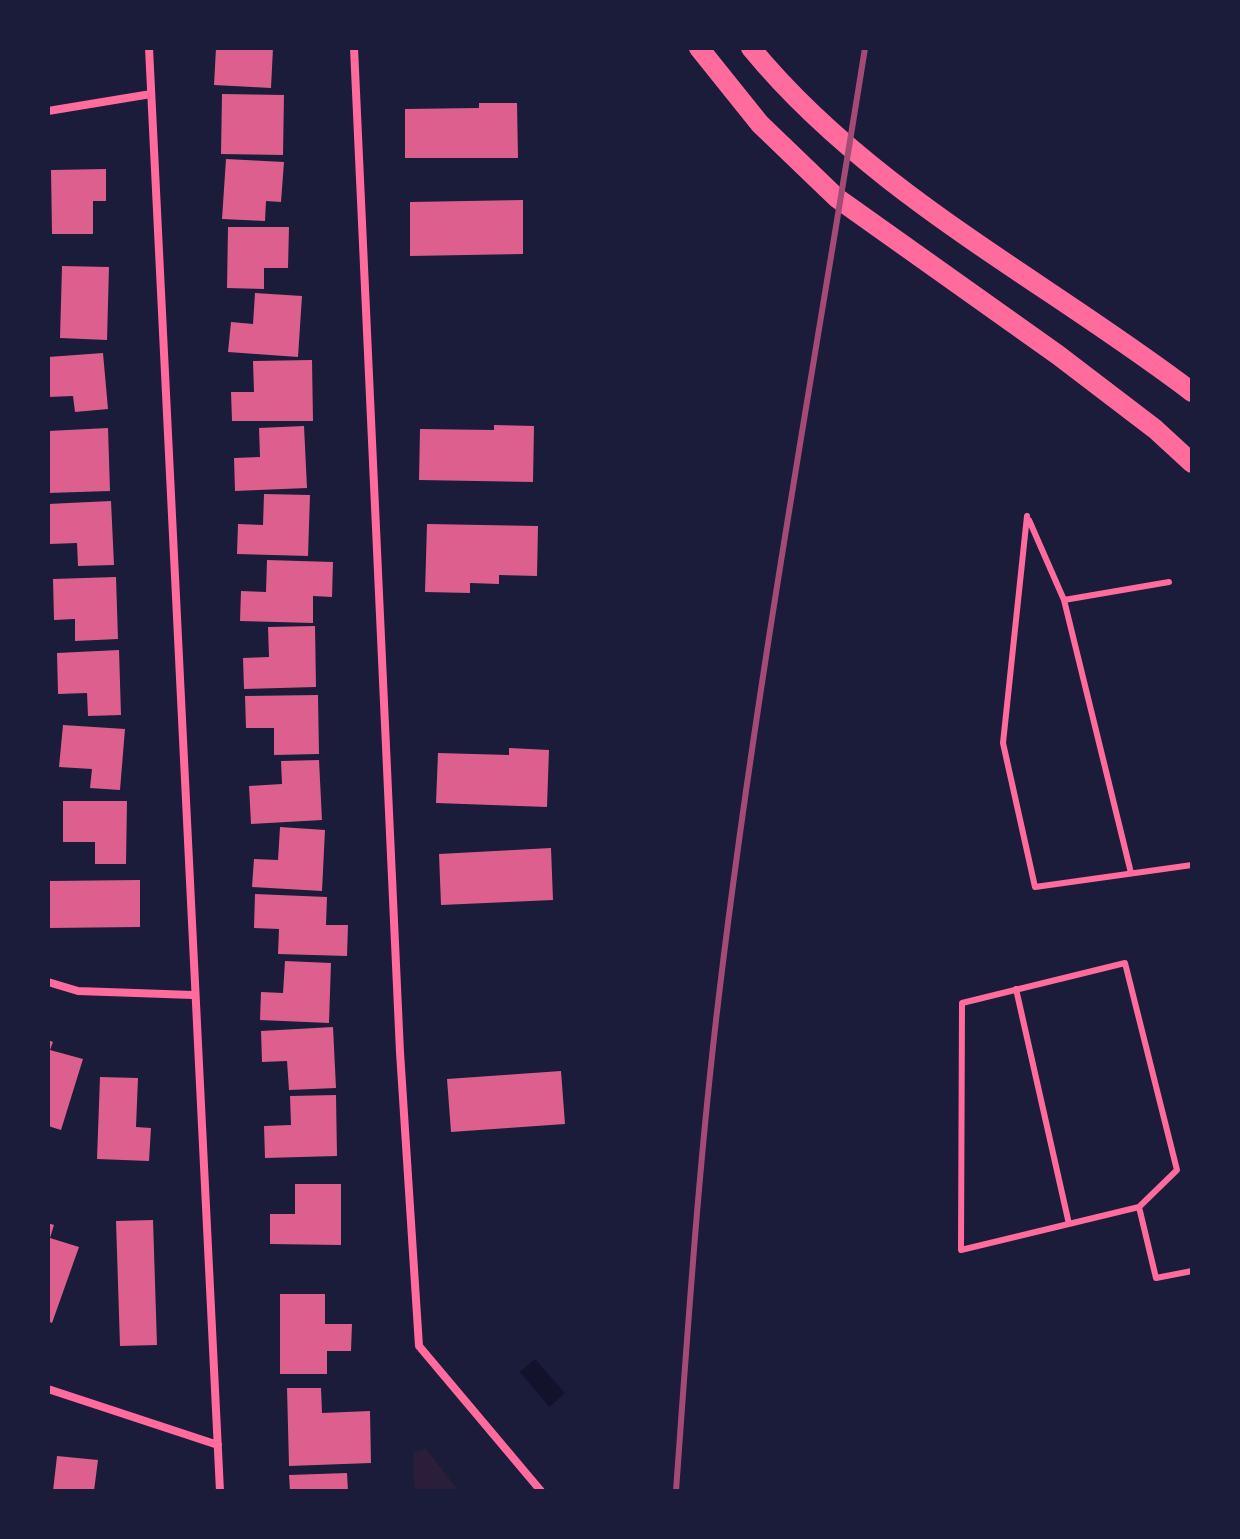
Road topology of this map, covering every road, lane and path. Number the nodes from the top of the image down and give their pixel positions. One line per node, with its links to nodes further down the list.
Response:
1 (149, 48): 5 (street)
2 (354, 48): 22 (street)
3 (699, 48): 8 (main road)
4 (751, 48): 7 (main road)
5 (151, 94): 6 (street); 15 (street)
6 (48, 111)
7 (1192, 392)
8 (1192, 463)
9 (1169, 582): 10 (lane)
10 (1064, 600): 12 (lane); 12 (lane)
11 (1192, 865): 12 (lane)
12 (1131, 873)
13 (48, 982): 15 (street)
14 (1016, 989): 16 (lane); 17 (lane); 17 (lane)
15 (193, 995): 20 (street)
16 (1139, 1207): 17 (lane); 18 (lane)
17 (1069, 1224)
18 (1192, 1271)
19 (48, 1389): 20 (street)
20 (218, 1445): 21 (street)
21 (220, 1491)
22 (541, 1491)

